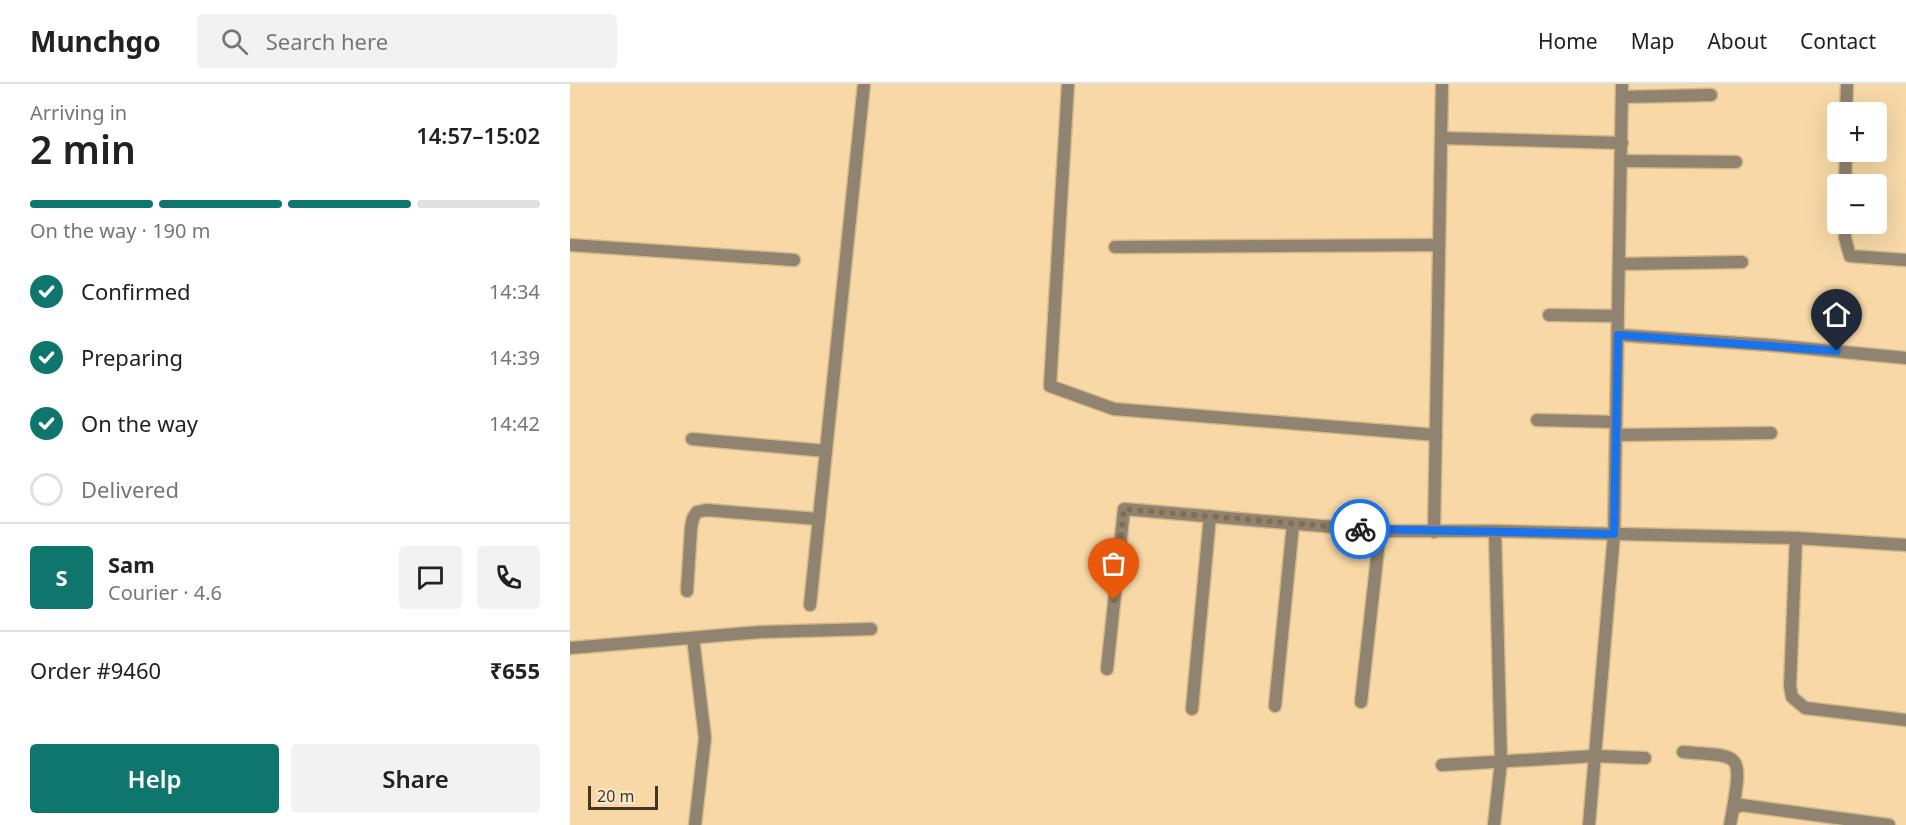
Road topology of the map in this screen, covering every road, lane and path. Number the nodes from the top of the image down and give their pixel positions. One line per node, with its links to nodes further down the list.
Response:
1 (864, 84): 30 (street)
2 (1068, 84): 27 (street)
3 (1442, 84): 8 (street)
4 (1847, 84): 7 (street)
5 (1622, 90): 6 (street); 9 (street)
6 (1711, 95)
7 (1846, 102)
8 (1441, 138): 9 (street); 13 (street)
9 (1622, 143): 10 (street)
10 (1622, 161): 11 (street); 19 (street)
11 (1736, 162)
12 (1845, 234): 17 (street)
13 (1439, 244): 15 (street); 27 (street)
14 (570, 245): 16 (street)
15 (1115, 247)
16 (794, 260)
17 (1906, 260)
18 (1742, 262): 19 (street)
19 (1620, 264): 21 (street)
20 (1549, 315): 21 (street)
21 (1618, 316): 22 (street)
22 (1618, 335): 23 (street); 25 (street)
23 (1906, 358)
24 (1537, 420): 25 (street)
25 (1616, 422): 28 (street)
26 (1771, 433): 28 (street)
27 (1436, 435): 36 (street)
28 (1616, 435): 37 (street)
29 (692, 439): 30 (street)
30 (826, 452): 32 (street)
31 (1210, 516): 33 (street); 45 (street); 48 (street)
32 (818, 519): 40 (street); 41 (street)
33 (1293, 524): 34 (street); 47 (street)
34 (1380, 531): 36 (street); 46 (street)
35 (1495, 531): 36 (street); 37 (street); 53 (street)
36 (1434, 532)
37 (1614, 534): 38 (street); 51 (street)
38 (1796, 538): 39 (street); 49 (street)
39 (1906, 545)
40 (687, 591)
41 (810, 605)
42 (871, 629): 43 (street)
43 (693, 638): 44 (street); 56 (street)
44 (570, 648)
45 (1107, 669)
46 (1361, 702)
47 (1275, 706)
48 (1192, 709)
49 (1906, 720)
50 (1683, 752): 55 (street)
51 (1595, 756): 52 (street); 53 (street); 58 (street)
52 (1645, 758)
53 (1501, 762): 54 (street); 57 (street)
54 (1442, 765)
55 (1733, 809): 59 (street); 60 (street)
56 (695, 825)
57 (1494, 825)
58 (1589, 825)
59 (1730, 825)
60 (1889, 825)

